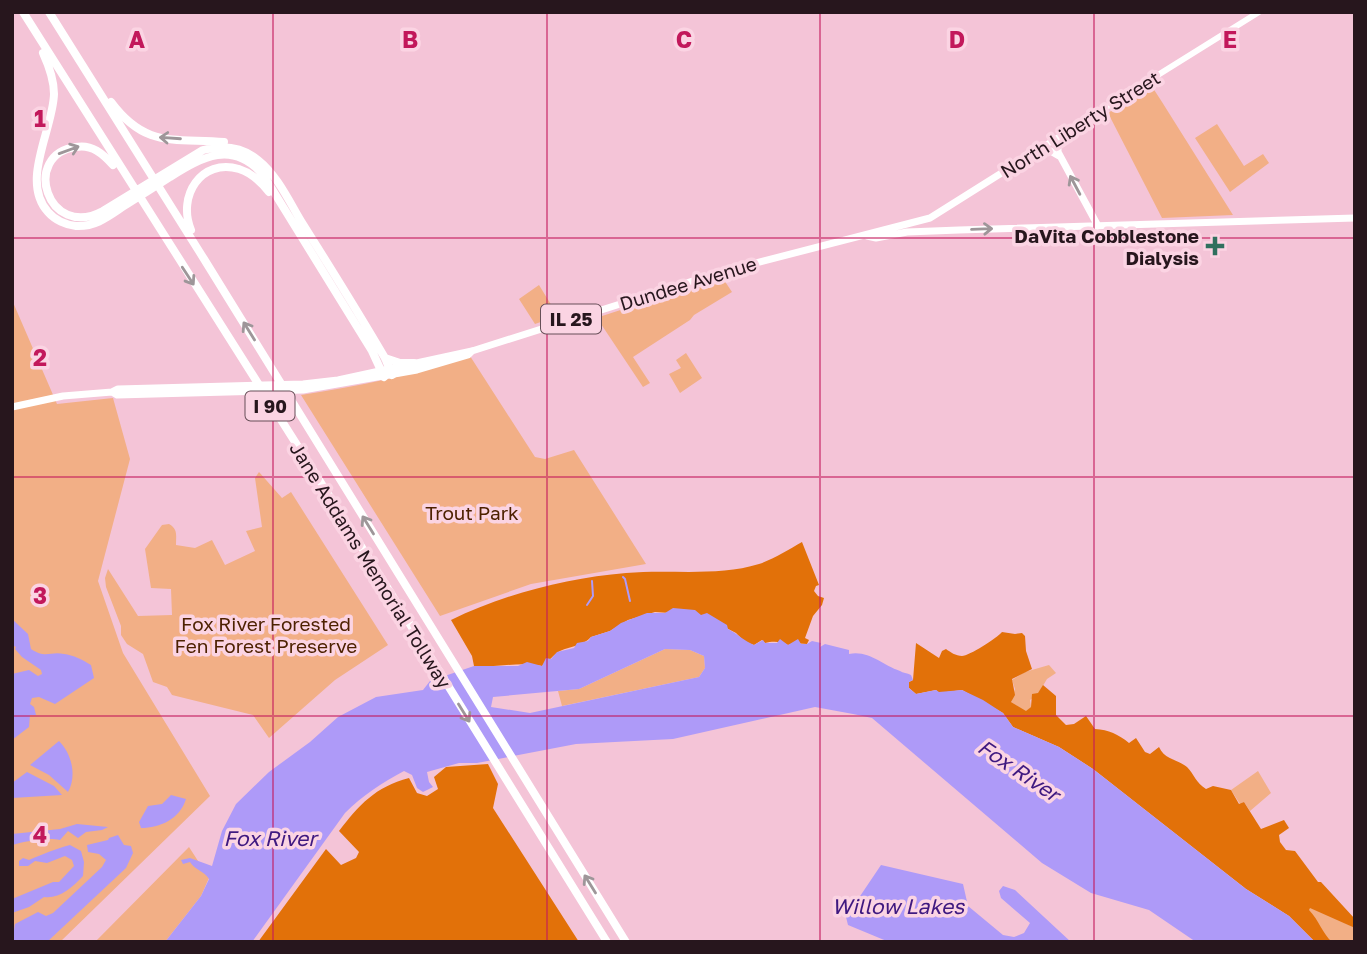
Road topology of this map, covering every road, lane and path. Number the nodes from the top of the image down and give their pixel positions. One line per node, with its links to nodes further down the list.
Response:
1 (23, 12): 4 (highway, Jane Addams Memorial Tollway / I 90)
2 (50, 12): 9 (highway, one-way to 2); 21 (highway, Jane Addams Memorial Tollway / I 90)
3 (1259, 12): 5 (main road, North Liberty Street / IL 25)
4 (30, 25): 10 (highway); 14 (highway, Jane Addams Memorial Tollway / I 90)
5 (1065, 133): 6 (main road, North Liberty Street / IL 25); 7 (main road)
6 (1035, 152): 7 (main road); 12 (main road, North Liberty Street / IL 25)
7 (1059, 156): 11 (main road, one-way to 7)
8 (192, 159): 9 (highway); 10 (highway); 20 (highway)
9 (286, 196): 23 (highway)
10 (121, 204): 14 (highway, one-way to 14)
11 (1090, 214): 16 (main road); 17 (main road)
12 (930, 218): 15 (main road, North Liberty Street / IL 25); 18 (main road)
13 (1355, 218): 17 (main road, Dundee Avenue)
14 (151, 219): 27 (highway, Jane Addams Memorial Tollway / I 90, one-way to 27)
15 (896, 225): 19 (main road, Dundee Avenue / IL 25)
16 (1082, 226): 17 (main road, Dundee Avenue / IL 25); 18 (main road, Dundee Avenue / IL 25, one-way to 16)
17 (1098, 226)
18 (901, 233): 19 (main road, Dundee Avenue / IL 25)
19 (869, 236): 22 (main road, Dundee Avenue / IL 25)
20 (307, 246): 21 (highway); 25 (highway)
21 (204, 258): 28 (highway, Jane Addams Memorial Tollway / I 90, one-way to 21)
22 (472, 351): 24 (main road, Dundee Avenue / IL 25); 25 (main road, Dundee Avenue / IL 25)
23 (386, 358): 24 (highway); 25 (highway)
24 (414, 363): 25 (main road, Dundee Avenue / IL 25)
25 (387, 373): 26 (main road, Dundee Avenue / IL 25)
26 (12, 407)
27 (607, 942)
28 (626, 942)

